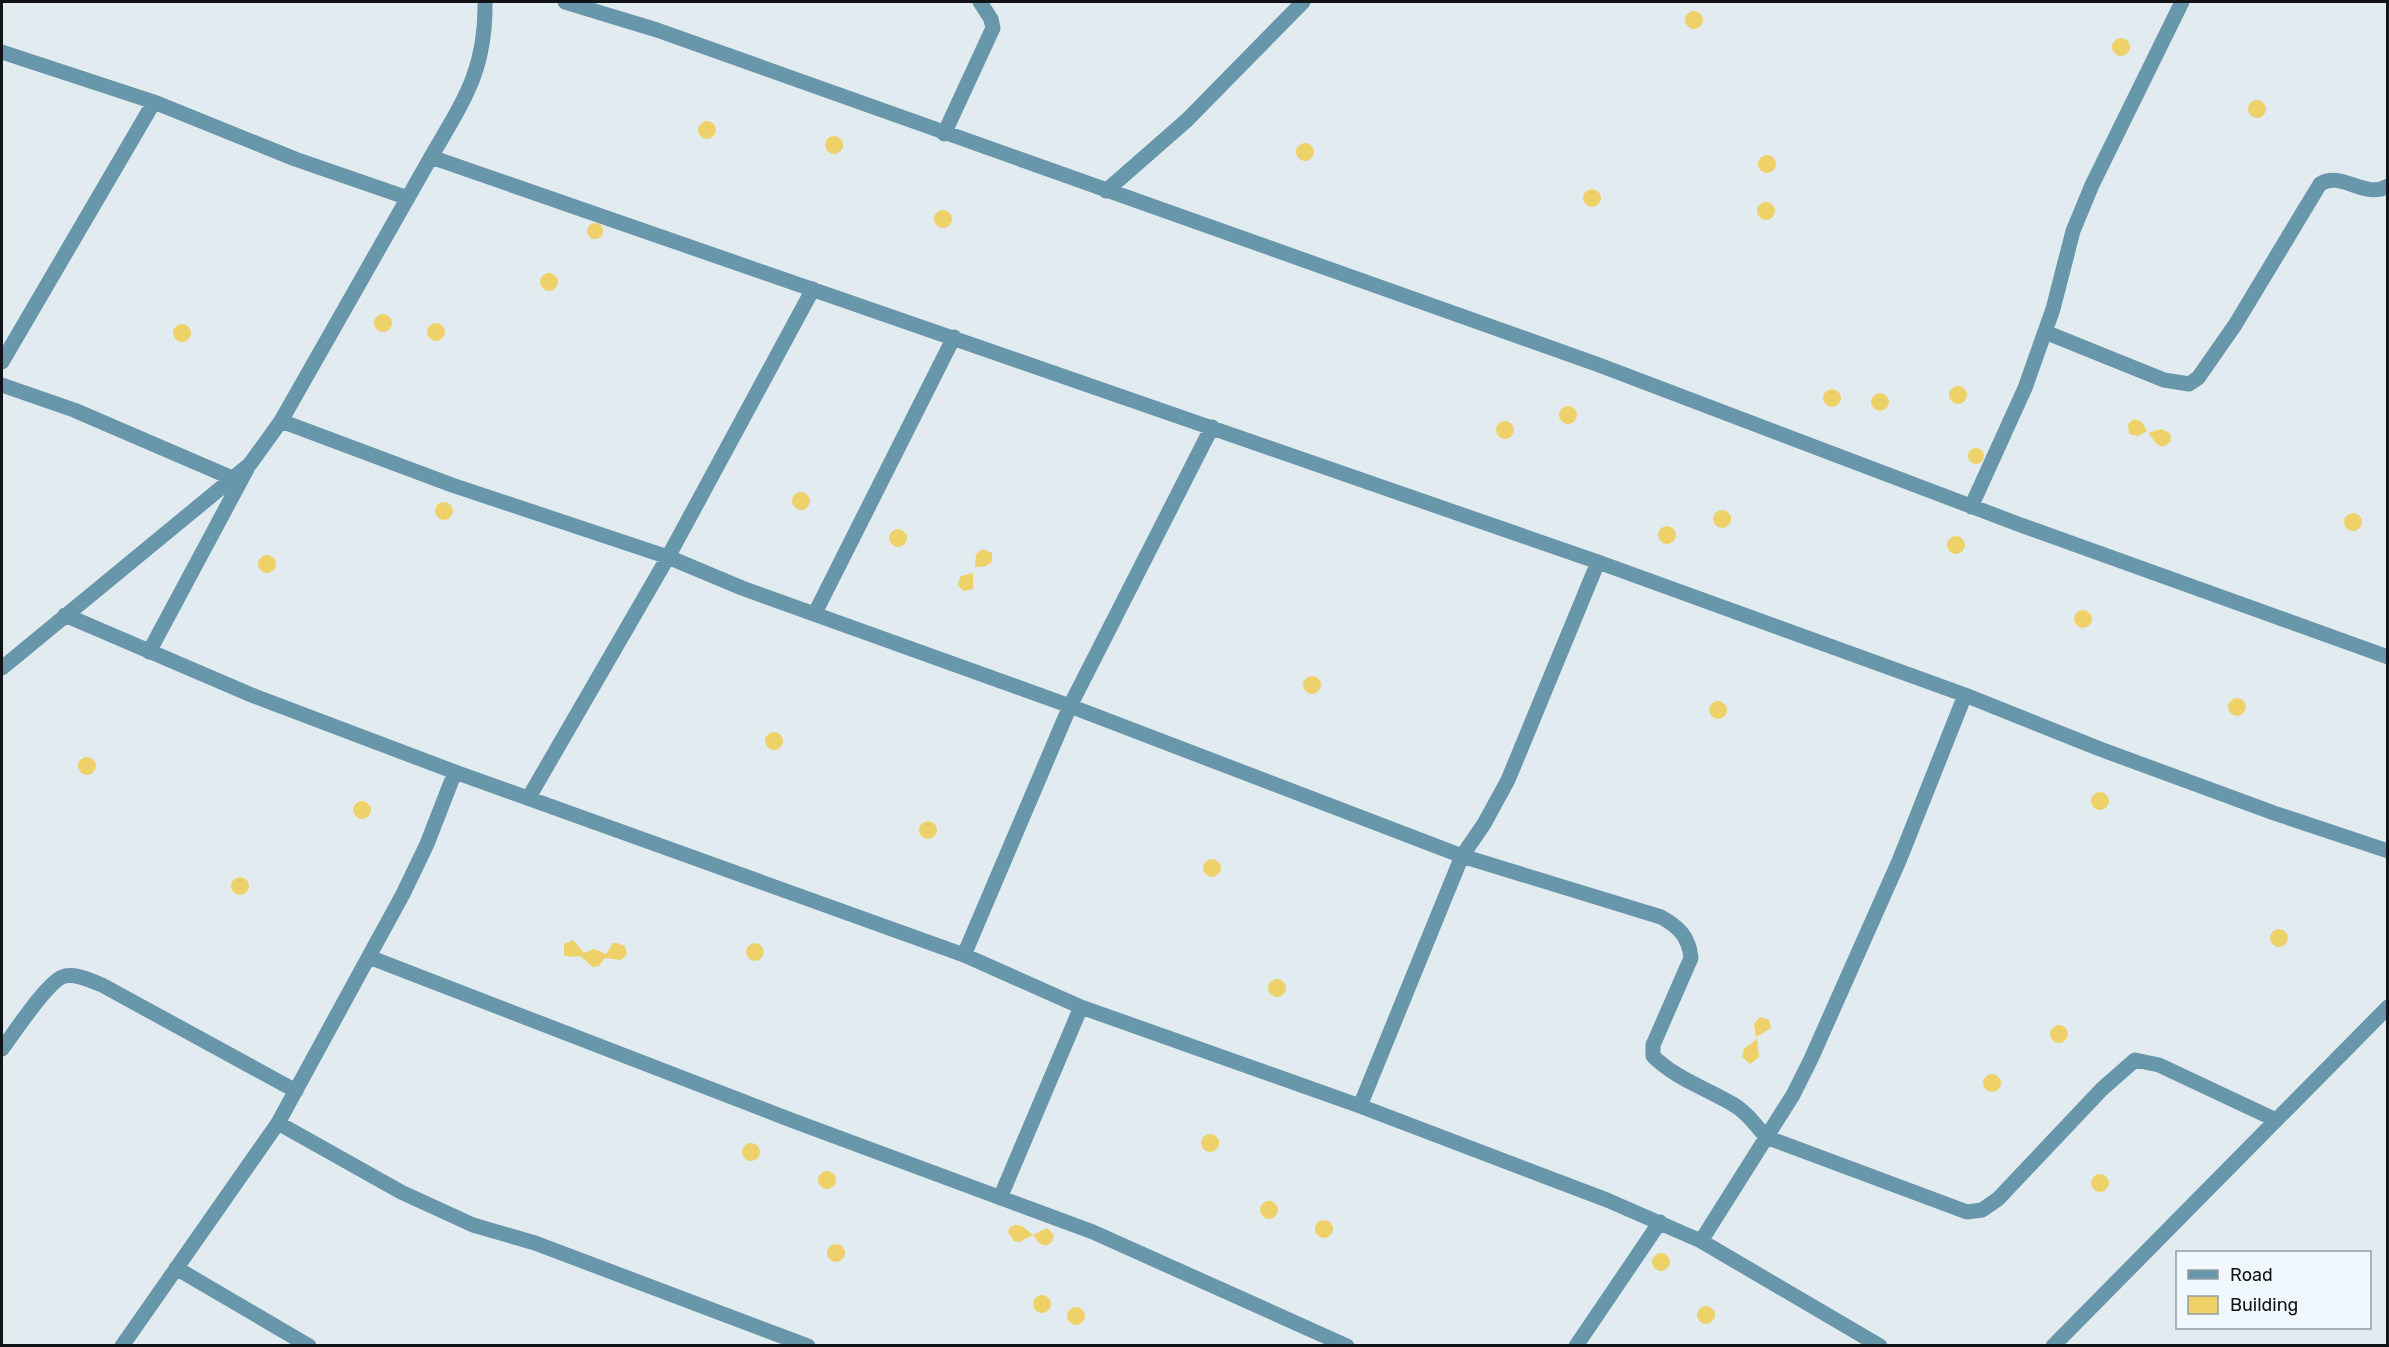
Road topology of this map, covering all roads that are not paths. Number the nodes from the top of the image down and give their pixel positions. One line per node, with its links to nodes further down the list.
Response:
1 (485, 2): 9 (street)
2 (565, 2): 8 (street)
3 (980, 2): 8 (street)
4 (1303, 2): 11 (street)
5 (2182, 2): 14 (street)
6 (2, 52): 7 (street)
7 (154, 102): 12 (street); 16 (street)
8 (944, 134): 11 (street)
9 (431, 157): 12 (street); 13 (street)
10 (2388, 186): 14 (street)
11 (1106, 192): 22 (street)
12 (408, 198): 18 (street)
13 (813, 289): 15 (street); 23 (street)
14 (2045, 332): 22 (street)
15 (954, 337): 19 (street); 25 (street)
16 (2, 362)
17 (2, 385): 21 (street)
18 (281, 422): 20 (street); 23 (street)
19 (1212, 427): 24 (street); 31 (street)
20 (250, 464): 21 (street); 27 (street)
21 (232, 478): 26 (street)
22 (1971, 507): 28 (street)
23 (668, 557): 25 (street); 33 (street)
24 (1598, 562): 30 (street); 35 (street)
25 (815, 613): 31 (street)
26 (65, 615): 27 (street); 29 (street)
27 (149, 652): 32 (street)
28 (2388, 657)
29 (2, 668)
30 (1965, 695): 34 (street); 45 (street)
31 (1070, 706): 35 (street); 36 (street)
32 (455, 772): 33 (street); 37 (street)
33 (529, 797): 36 (street)
34 (2388, 851)
35 (1462, 856): 42 (street); 45 (street)
36 (964, 955): 38 (street)
37 (369, 957): 41 (street); 46 (street)
38 (1081, 1007): 42 (street); 46 (street)
39 (2388, 1007): 43 (street)
40 (2, 1049): 41 (street)
41 (296, 1090): 44 (street)
42 (1360, 1106): 47 (street)
43 (2276, 1120): 45 (street); 56 (street)
44 (278, 1123): 49 (street); 52 (street)
45 (1766, 1137): 48 (street)
46 (1000, 1198): 53 (street)
47 (1660, 1222): 48 (street); 54 (street)
48 (1701, 1241): 55 (street)
49 (176, 1268): 50 (street); 51 (street)
50 (122, 1346)
51 (309, 1346)
52 (808, 1346)
53 (1347, 1346)
54 (1576, 1346)
55 (1880, 1346)
56 (2053, 1346)

